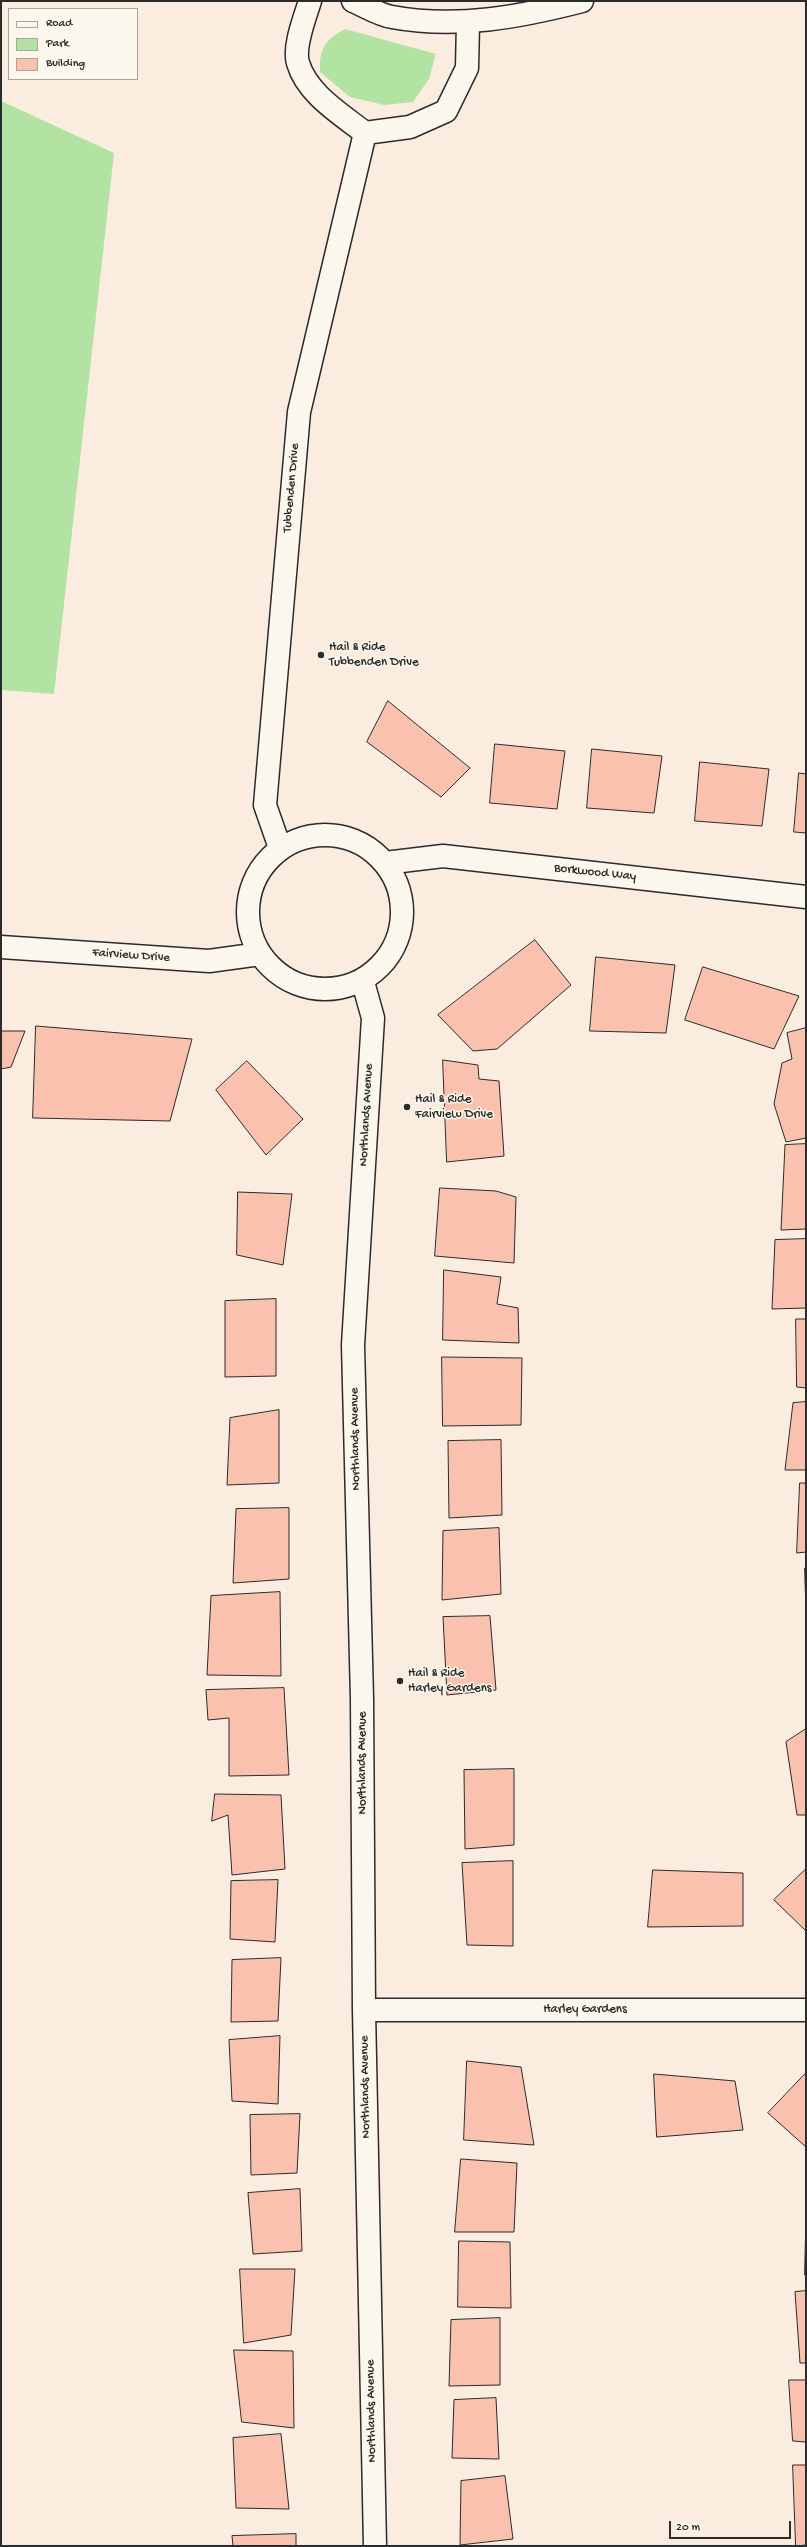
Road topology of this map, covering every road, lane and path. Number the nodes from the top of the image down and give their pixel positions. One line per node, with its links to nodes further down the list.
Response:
1 (310, 1): 5 (street)
2 (353, 1): 4 (street)
3 (582, 1): 4 (street)
4 (468, 23): 5 (street)
5 (365, 133): 6 (street, Tubbenden Drive)
6 (280, 848): 7 (street); 10 (street)
7 (385, 863): 8 (street, Borkwood Way); 11 (street)
8 (806, 897)
9 (1, 947): 10 (street, Fairview Drive)
10 (260, 954): 11 (street)
11 (362, 982): 12 (street, Northlands Avenue)
12 (364, 2010): 13 (street, Harley Gardens); 14 (street, Northlands Avenue)
13 (806, 2010)
14 (375, 2546)

